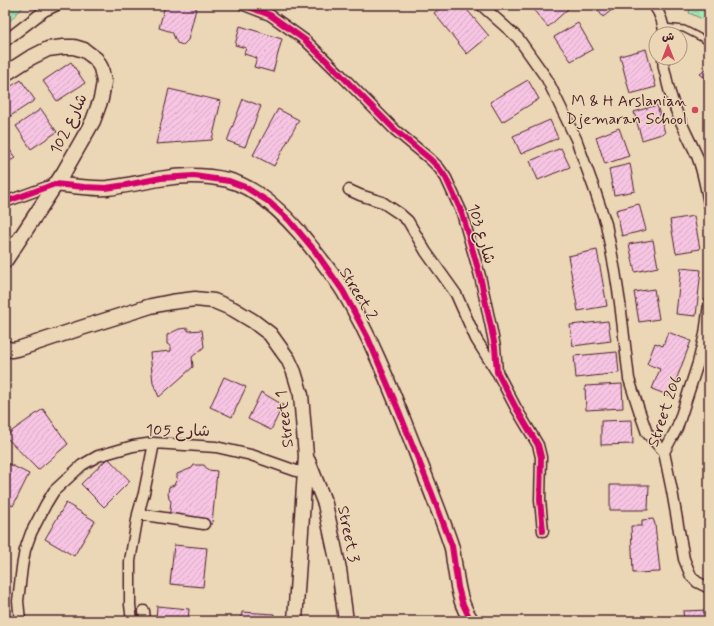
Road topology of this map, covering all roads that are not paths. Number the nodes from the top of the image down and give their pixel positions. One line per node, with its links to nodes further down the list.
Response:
1 (57, 5): 7 (street)
2 (244, 5): 18 (street, شارع 103)
3 (481, 5): 20 (street)
4 (654, 5): 5 (street)
5 (663, 26)
6 (688, 31): 8 (lane)
7 (5, 41)
8 (709, 42)
9 (664, 66): 14 (street)
10 (5, 74): 11 (main road, شارع 102)
11 (56, 184): 13 (street); 15 (main road); 31 (main road, Street 2)
12 (348, 190): 18 (street)
13 (5, 202)
14 (709, 204)
15 (5, 261)
16 (709, 304): 20 (street, Street 206)
17 (5, 348): 21 (main road, Street 1)
18 (497, 372): 25 (street, شارع 103)
19 (154, 443): 22 (street, شارع 105); 23 (street); 27 (street, شارع 105)
20 (664, 452): 26 (street, Street 206)
21 (306, 456): 22 (main road, Street 1); 30 (main road, Street 3)
22 (305, 474): 29 (main road, Street 1)
23 (138, 514): 24 (street); 28 (street)
24 (204, 524)
25 (543, 531)
26 (709, 588)
27 (20, 621)
28 (132, 621)
29 (295, 621)
30 (346, 621)
31 (472, 621)

